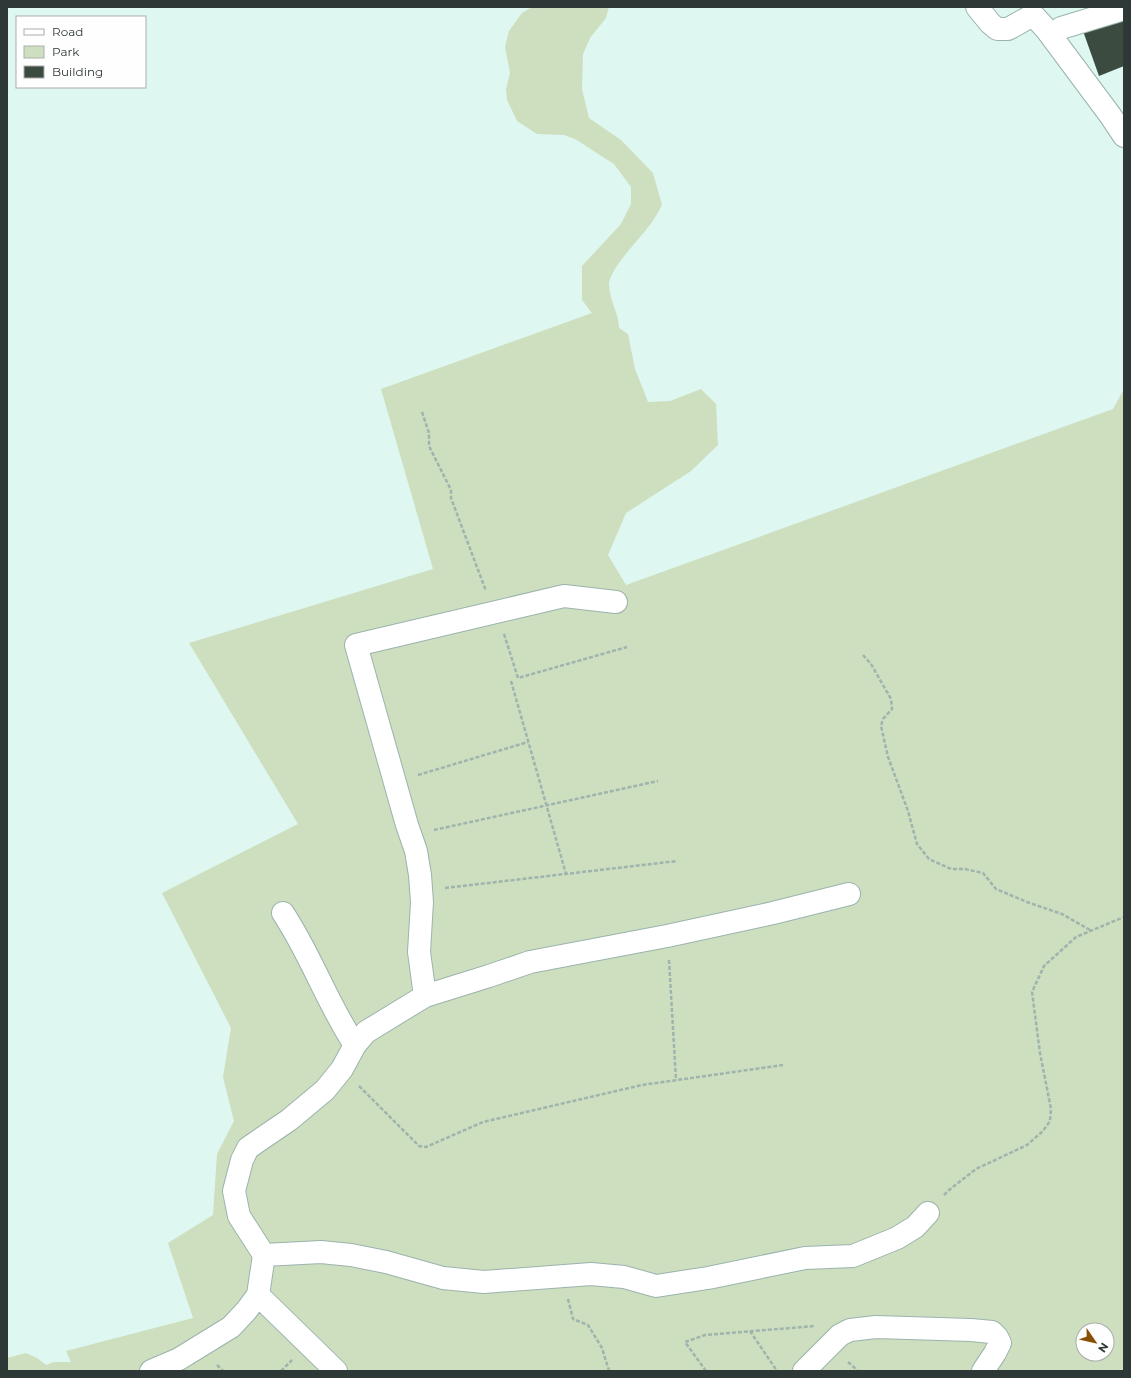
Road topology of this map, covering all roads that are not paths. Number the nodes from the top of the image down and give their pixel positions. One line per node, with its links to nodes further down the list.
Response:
1 (977, 7): 4 (street)
2 (1124, 9): 3 (street)
3 (1061, 28)
4 (1124, 136)
5 (616, 602): 8 (street)
6 (849, 894): 8 (street)
7 (282, 913): 9 (street)
8 (425, 996): 9 (street)
9 (355, 1045): 11 (street)
10 (921, 1220): 11 (street)
11 (264, 1255): 12 (street)
12 (258, 1295): 13 (street); 14 (street)
13 (152, 1371)
14 (336, 1371)
15 (804, 1371): 16 (street)
16 (983, 1371)

